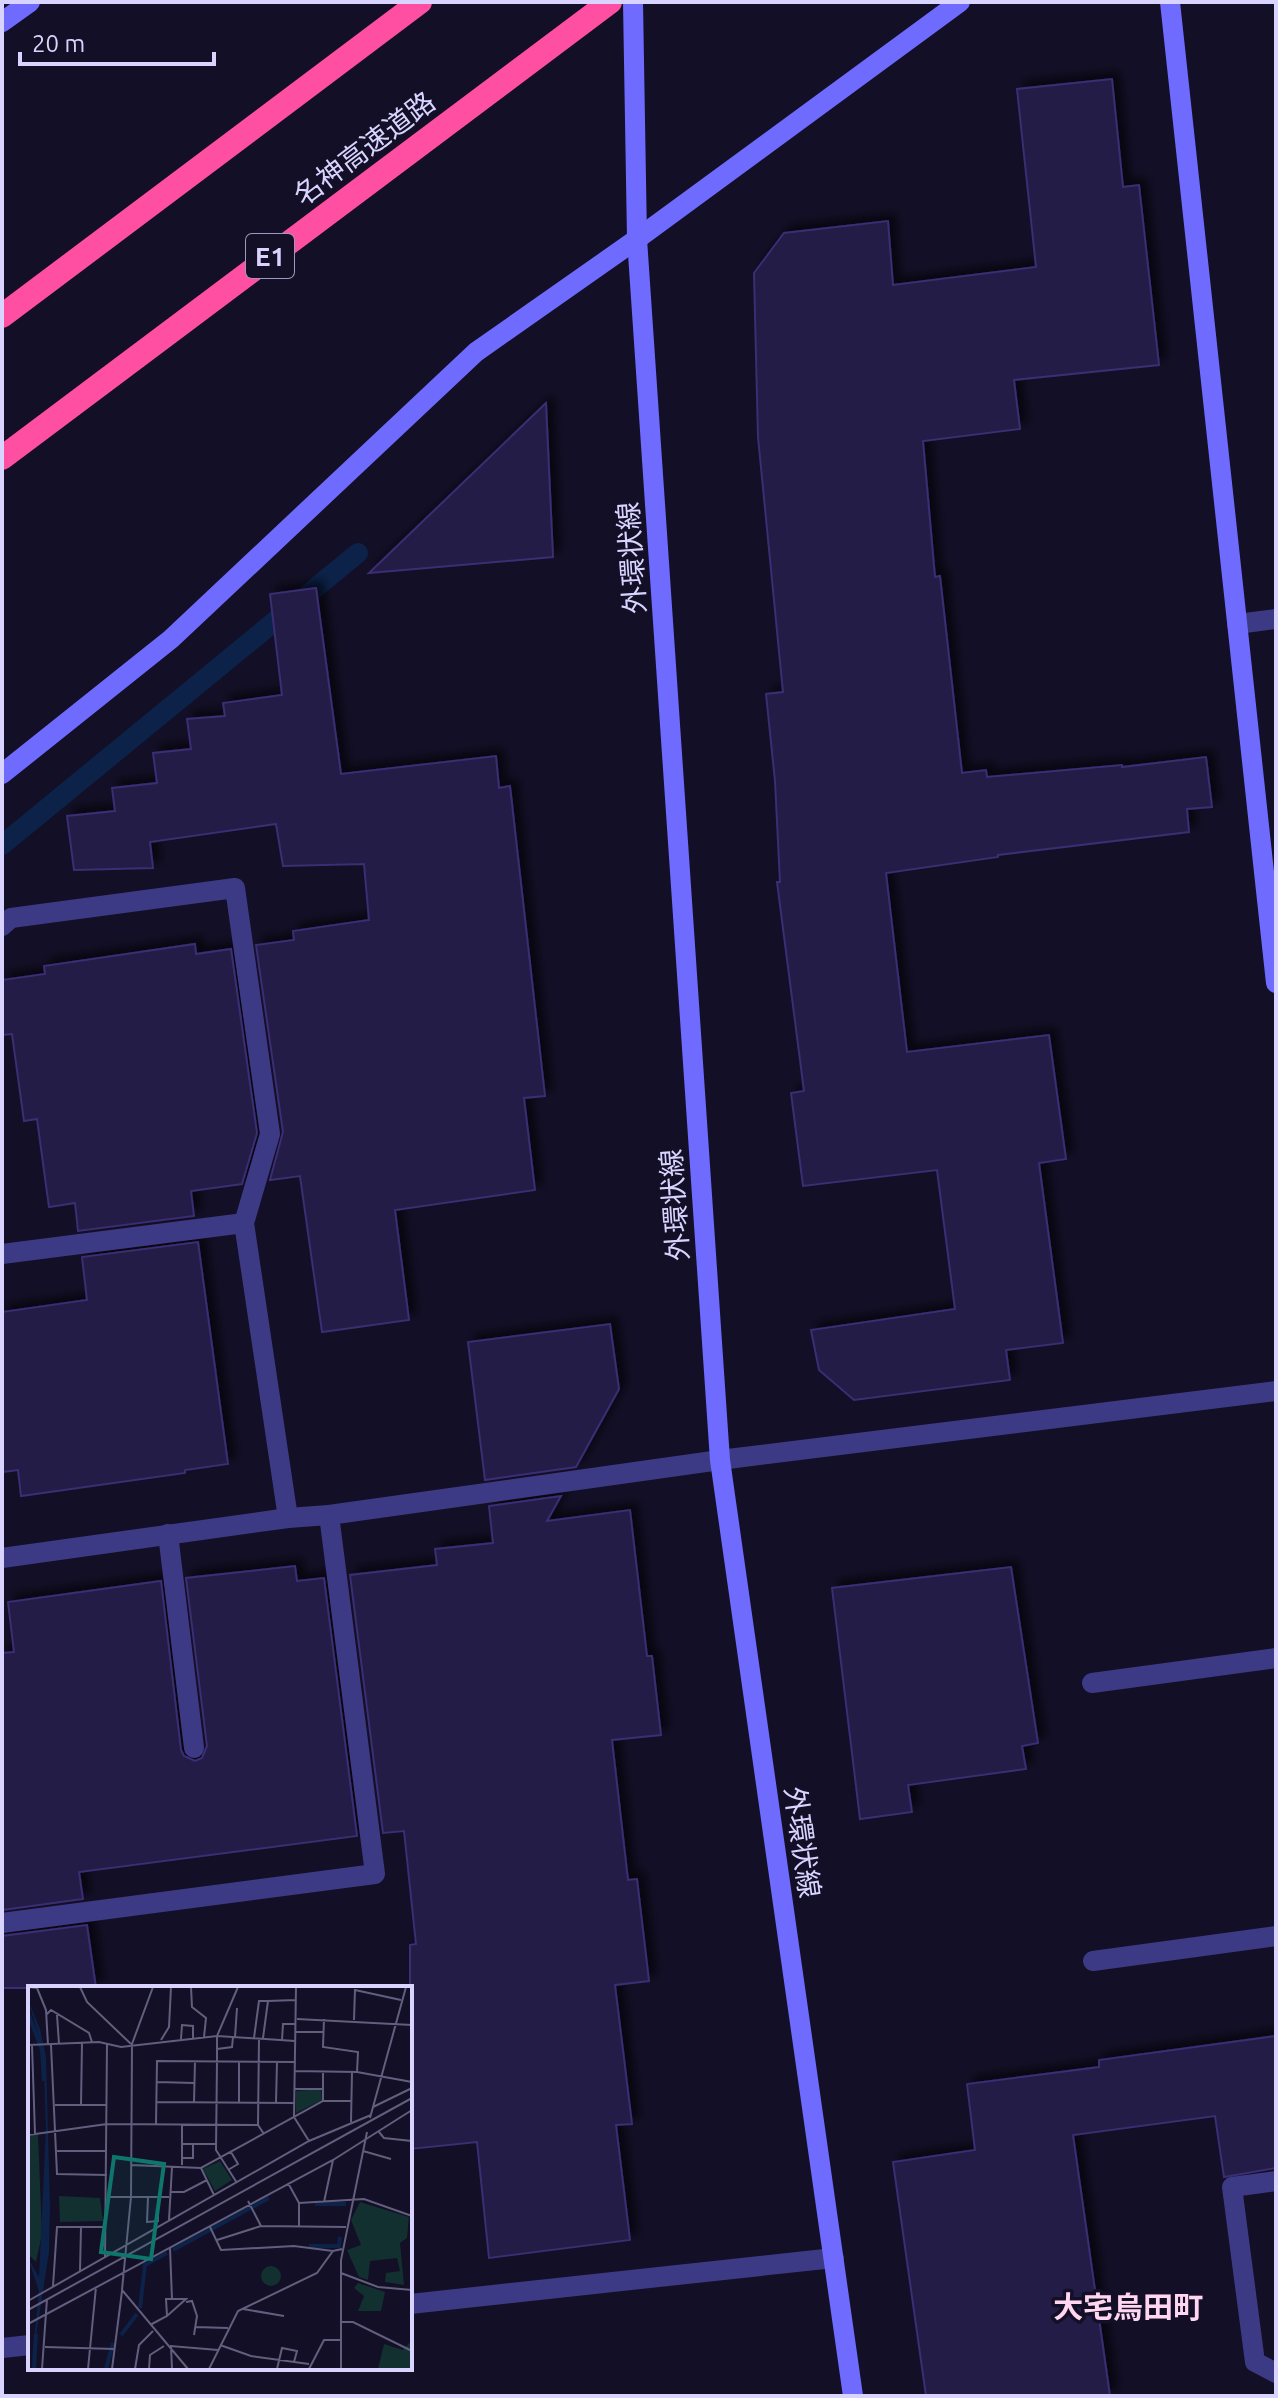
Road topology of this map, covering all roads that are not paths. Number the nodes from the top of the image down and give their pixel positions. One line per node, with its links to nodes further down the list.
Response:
1 (30, 2): 7 (main road)
2 (420, 2): 9 (highway)
3 (610, 2): 10 (highway, 名神高速道路 / E1)
4 (633, 2): 8 (main road, 外環状線)
5 (960, 2): 8 (main road)
6 (1170, 2): 12 (main road)
7 (2, 22)
8 (637, 239): 13 (main road); 19 (main road, 外環状線)
9 (2, 316)
10 (2, 458)
11 (1276, 619): 12 (street)
12 (1237, 624): 15 (main road)
13 (2, 774)
14 (2, 926): 16 (street)
15 (1276, 983)
16 (244, 1223): 17 (street); 21 (street)
17 (2, 1254)
18 (1276, 1391): 19 (street)
19 (720, 1460): 20 (street); 31 (main road, 外環状線)
20 (329, 1515): 21 (street); 27 (street)
21 (288, 1518): 22 (street)
22 (168, 1534): 23 (street); 26 (street)
23 (2, 1558)
24 (1276, 1658): 25 (street)
25 (1092, 1683)
26 (194, 1748)
27 (2, 1923)
28 (1276, 1936): 29 (street)
29 (1093, 1961)
30 (1276, 2181): 35 (street)
31 (834, 2258): 32 (street); 36 (main road, 外環状線)
32 (412, 2304)
33 (28, 2345): 34 (street)
34 (2, 2348)
35 (1276, 2373)
36 (853, 2396)

